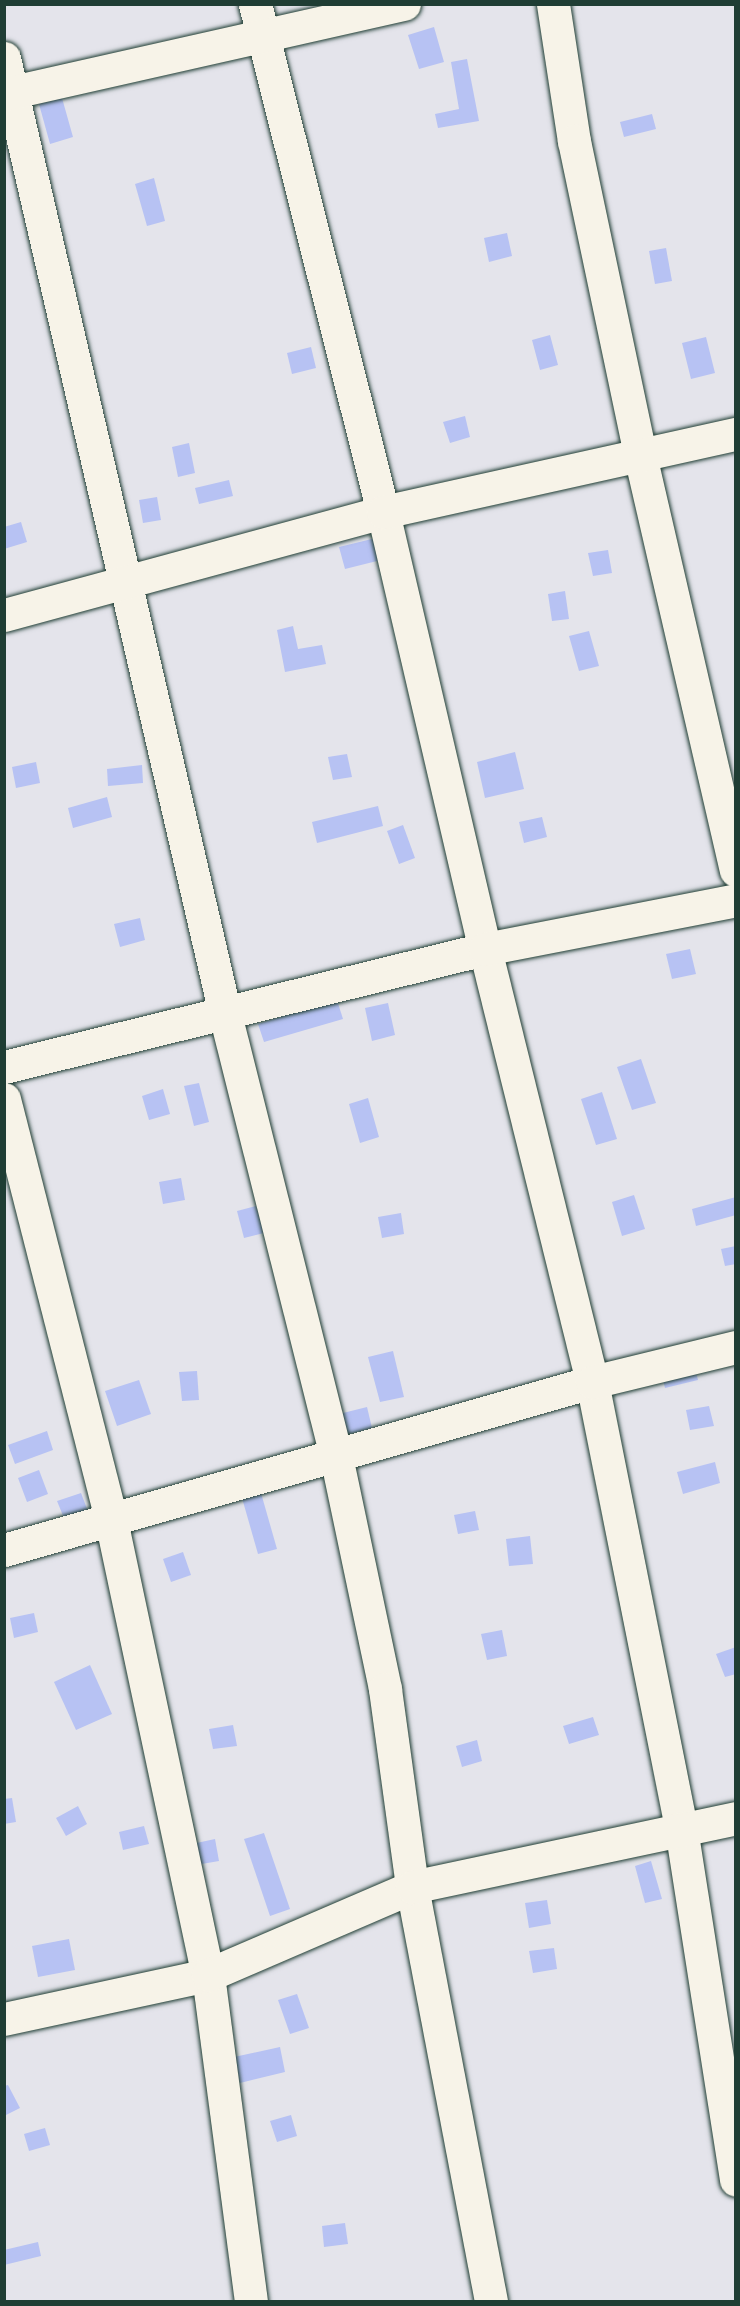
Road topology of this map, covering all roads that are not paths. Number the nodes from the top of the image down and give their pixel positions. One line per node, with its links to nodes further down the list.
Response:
1 (255, 4): 4 (street)
2 (404, 4): 4 (street)
3 (553, 4): 8 (street)
4 (264, 36): 6 (street); 9 (street)
5 (4, 58): 6 (street)
6 (9, 93): 10 (street)
7 (735, 434): 8 (street)
8 (640, 455): 9 (street); 12 (street)
9 (383, 512): 10 (street); 14 (street)
10 (125, 582): 11 (street); 15 (street)
11 (4, 615)
12 (735, 870)
13 (735, 900): 14 (street)
14 (485, 949): 15 (street); 19 (street)
15 (225, 1014): 16 (street); 20 (street)
16 (4, 1066)
17 (4, 1099): 21 (street)
18 (735, 1347): 19 (street)
19 (592, 1382): 20 (street); 24 (street)
20 (336, 1456): 21 (street); 25 (street)
21 (111, 1520): 22 (street); 26 (street)
22 (4, 1550)
23 (735, 1818): 24 (street)
24 (681, 1828): 25 (street); 28 (street)
25 (412, 1887): 26 (street); 30 (street)
26 (208, 1975): 27 (street); 29 (street)
27 (4, 2019)
28 (735, 2180)
29 (251, 2301)
30 (491, 2301)

